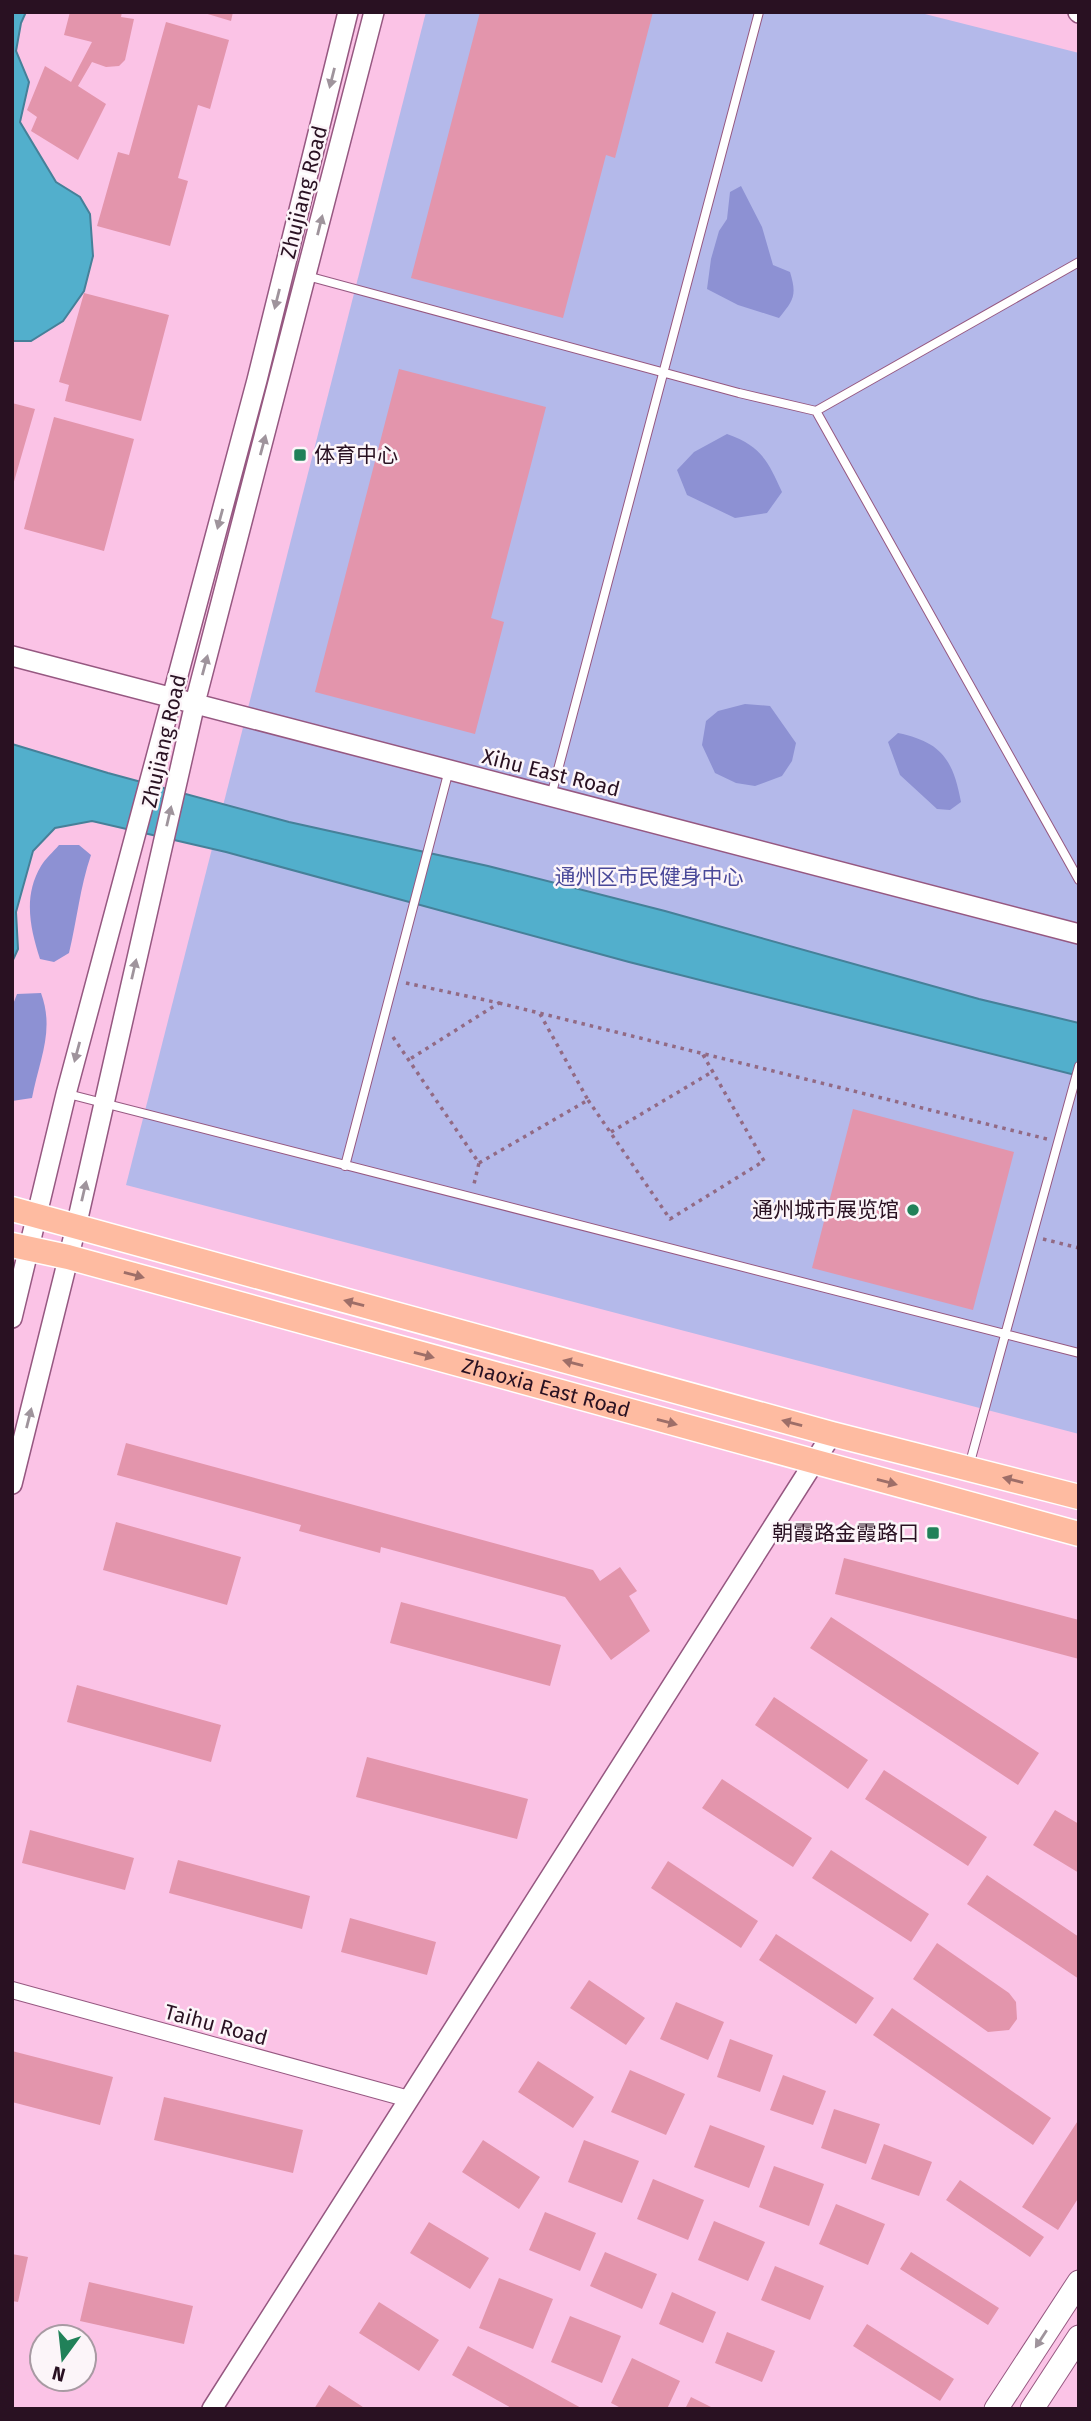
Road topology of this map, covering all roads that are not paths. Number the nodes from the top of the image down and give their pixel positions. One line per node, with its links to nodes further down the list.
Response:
1 (348, 12): 9 (street, Zhujiang Road, one-way to 9)
2 (373, 12): 5 (street, Zhujiang Road, one-way to 2)
3 (759, 12): 6 (lane)
4 (1079, 262): 7 (lane)
5 (306, 276): 6 (lane); 10 (street, Zhujiang Road, one-way to 5)
6 (663, 373): 7 (lane); 12 (lane)
7 (816, 411): 13 (lane)
8 (12, 656): 9 (street, Xihu East Road)
9 (172, 696): 10 (street, Xihu East Road); 16 (street, Zhujiang Road, one-way to 16)
10 (195, 703): 11 (street, Xihu East Road); 20 (street, Zhujiang Road, one-way to 10)
11 (449, 770): 12 (street, Xihu East Road); 17 (lane)
12 (551, 796): 14 (street, Xihu East Road)
13 (1079, 880)
14 (1079, 933)
15 (1079, 1066): 24 (lane)
16 (66, 1094): 17 (lane); 19 (street, Zhujiang Road)
17 (345, 1166): 24 (lane)
18 (12, 1209): 19 (main road, Zhaoxia East Road)
19 (37, 1216): 20 (main road, Zhaoxia East Road); 21 (street, Zhujiang Road)
20 (76, 1227): 22 (street, Zhujiang Road); 26 (main road, Zhaoxia East Road, one-way to 20)
21 (21, 1248): 22 (main road, Zhaoxia East Road); 23 (street, Zhujiang Road)
22 (68, 1257): 27 (main road, Zhaoxia East Road, one-way to 27); 29 (street, Zhujiang Road, one-way to 22)
23 (12, 1318)
24 (1005, 1334): 25 (lane); 28 (lane)
25 (1079, 1353)
26 (832, 1434): 27 (street); 28 (main road, Zhaoxia East Road)
27 (815, 1462): 31 (main road, Zhaoxia East Road, one-way to 31); 33 (street)
28 (968, 1469): 30 (main road, Zhaoxia East Road, one-way to 28)
29 (12, 1484)
30 (1079, 1497)
31 (1079, 1534)
32 (12, 1990): 33 (street, Taihu Road)
33 (409, 2099): 36 (street)
34 (1079, 2282): 37 (main road, one-way to 37)
35 (1079, 2337): 38 (main road)
36 (212, 2409)
37 (996, 2409)
38 (1032, 2409)

